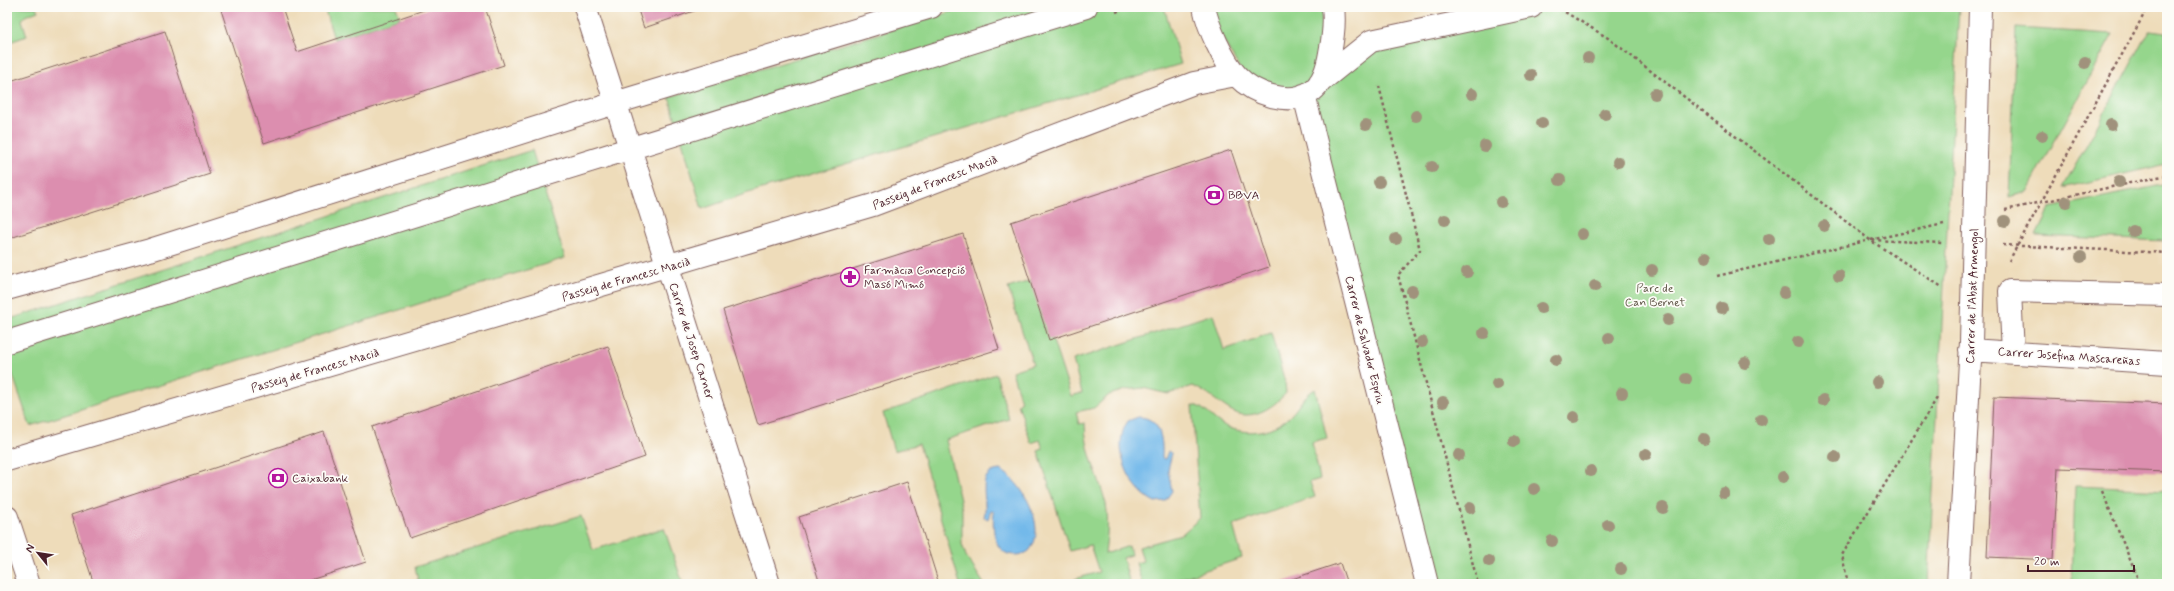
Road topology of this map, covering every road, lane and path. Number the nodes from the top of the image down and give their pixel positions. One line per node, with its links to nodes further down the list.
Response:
1 (585, 7): 12 (street, Carrer de Josep Carner)
2 (931, 7): 12 (street)
3 (1086, 7): 13 (street)
4 (1204, 7): 9 (street)
5 (1333, 7): 11 (street)
6 (1531, 7): 11 (street)
7 (1556, 7): 16 (path)
8 (1980, 7): 15 (street, Carrer de l'Abat Armengol)
9 (1236, 75): 11 (street); 19 (street, Passeig de Francesc Macià)
10 (1378, 86): 34 (path)
11 (1312, 89): 33 (street, Carrer de Salvador Espriu)
12 (615, 103): 13 (street, Carrer de Josep Carner); 21 (street)
13 (632, 149): 19 (street, Carrer de Josep Carner); 24 (street)
14 (2167, 175): 15 (path)
15 (1975, 217): 16 (path); 17 (street, Carrer de l'Abat Armengol)
16 (1870, 240): 17 (path); 20 (path); 23 (path)
17 (1974, 244): 18 (path); 23 (street, Carrer de l'Abat Armengol)
18 (2167, 253)
19 (668, 267): 28 (street, Passeig de Francesc Macià); 32 (street, Carrer de Josep Carner)
20 (1717, 276)
21 (7, 289)
22 (2167, 295): 26 (street)
23 (1972, 306): 25 (street, Carrer de l'Abat Armengol)
24 (7, 342)
25 (1970, 350): 26 (street, Carrer Josefina Mascareñas); 35 (street, Carrer de l'Abat Armengol)
26 (2013, 353): 27 (street, Carrer Josefina Mascareñas)
27 (2167, 363)
28 (7, 460)
29 (2102, 491): 36 (path)
30 (7, 517): 31 (street)
31 (29, 584)
32 (770, 584)
33 (1427, 584)
34 (1478, 584)
35 (1958, 584)
36 (2140, 584)

